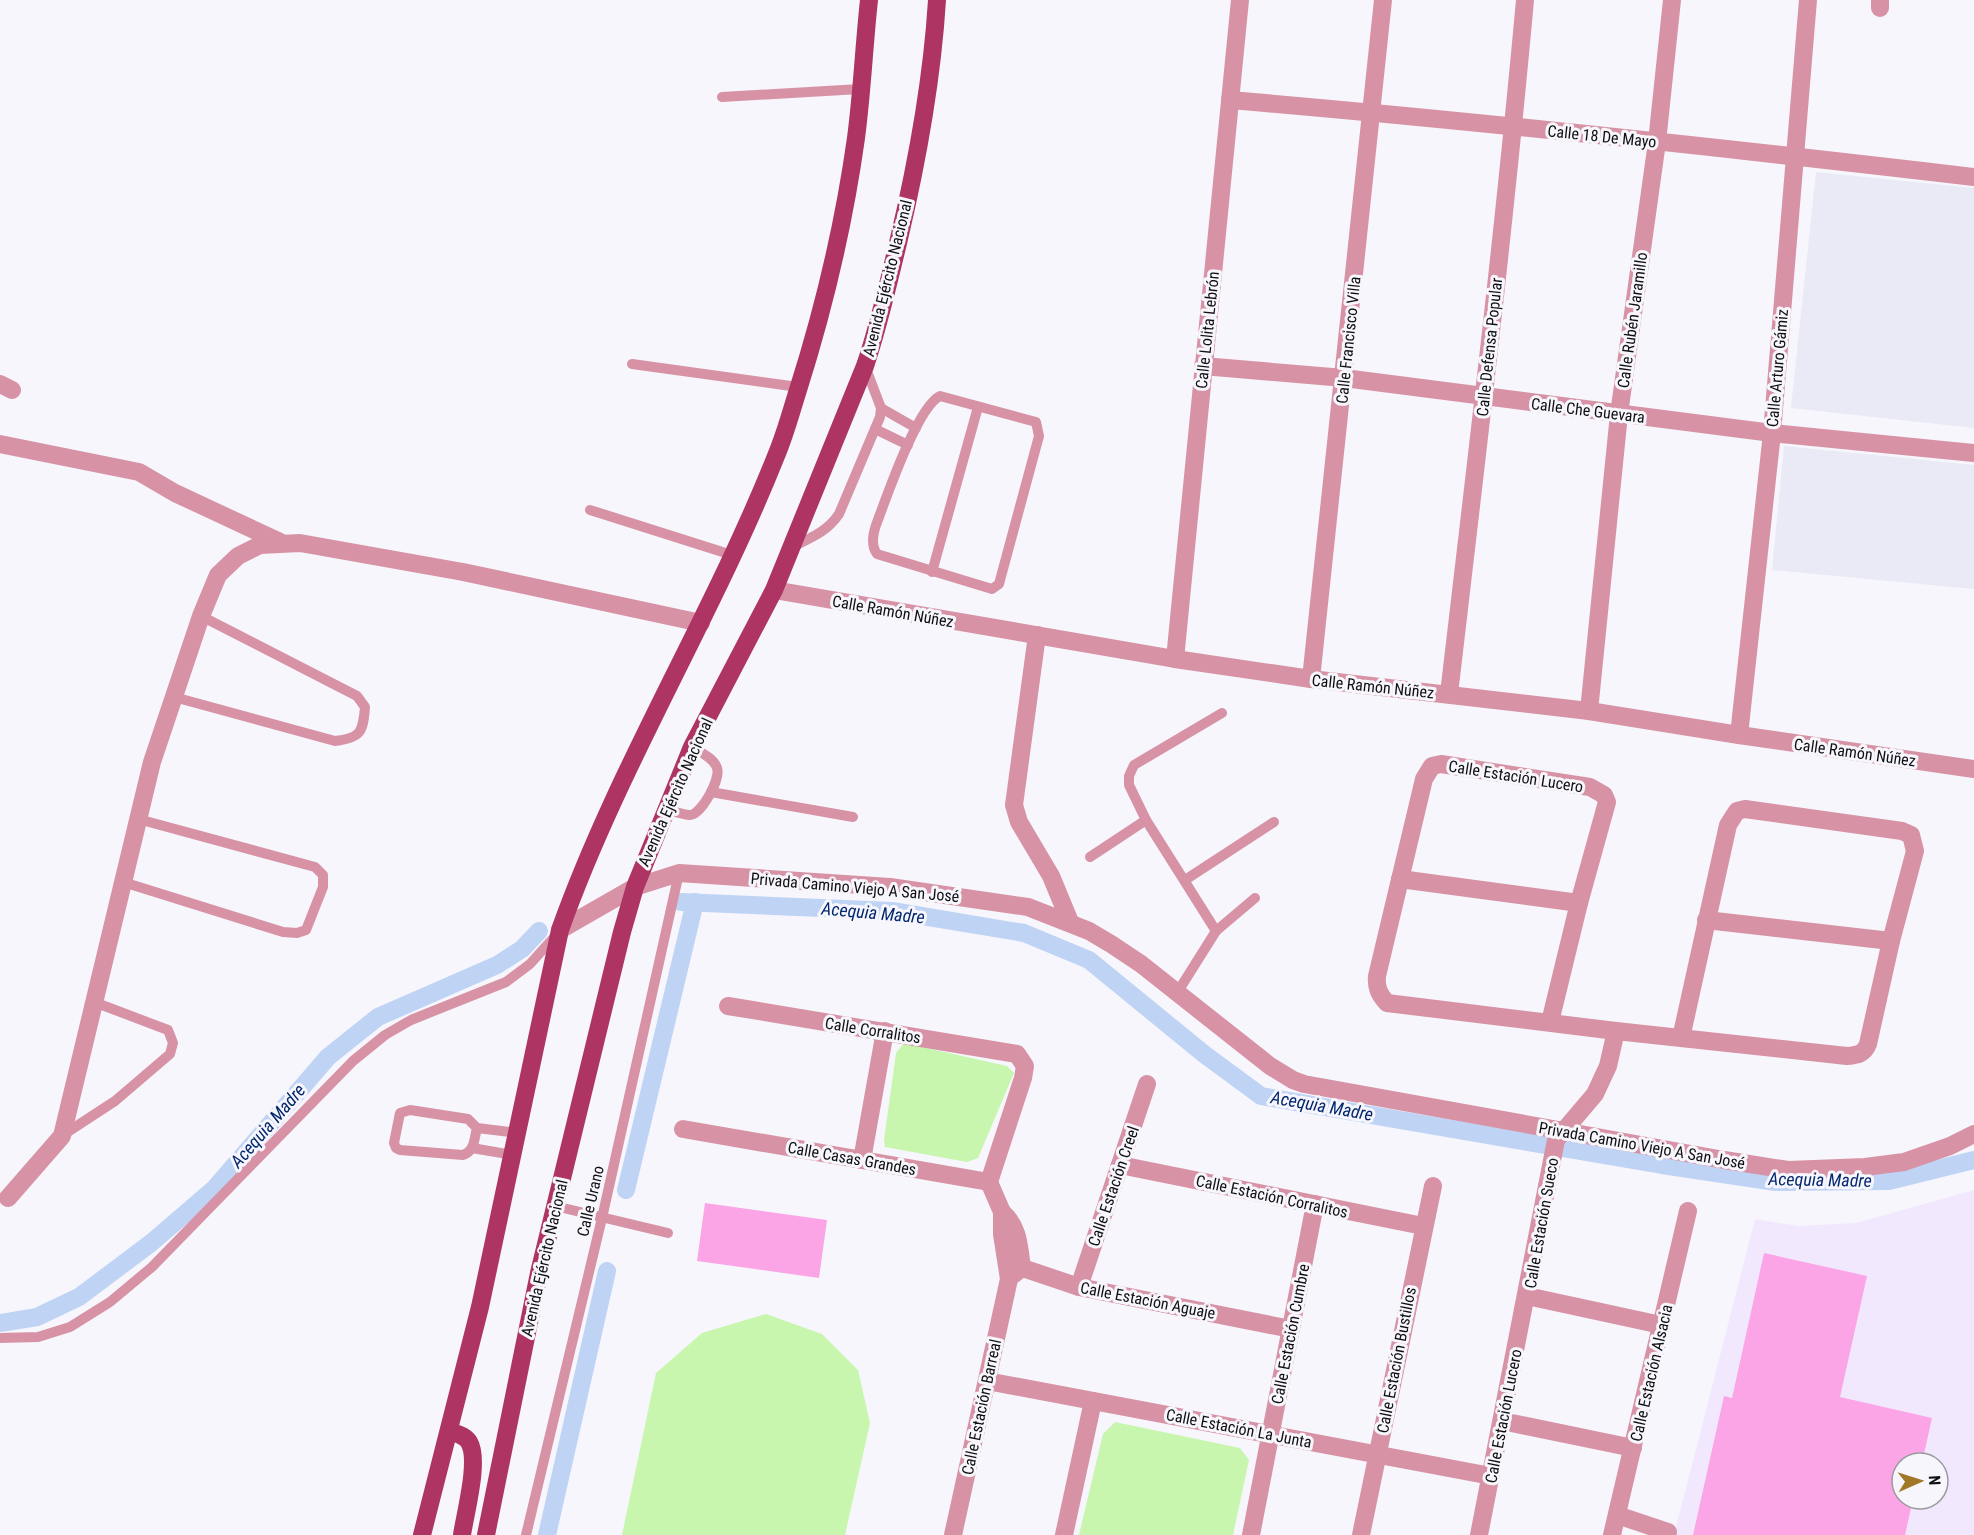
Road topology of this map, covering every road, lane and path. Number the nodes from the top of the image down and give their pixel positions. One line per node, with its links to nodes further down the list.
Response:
1 (869, 0): 8 (main road)
2 (937, 0): 17 (main road, Avenida Ejército Nacional)
3 (1240, 0): 10 (street, Calle Lolita Lebrón)
4 (1383, 0): 11 (street, Calle Francisco Villa)
5 (1525, 0): 12 (street, Calle Defensa Popular)
6 (1672, 0): 13 (street, Calle Rubén Jaramillo)
7 (1808, 0): 14 (street, Calle Arturo Gámiz)
8 (860, 89): 9 (lane); 20 (main road)
9 (722, 97)
10 (1230, 100): 11 (street, Calle 18 De Mayo); 18 (street, Calle Lolita Lebrón)
11 (1372, 112): 12 (street, Calle 18 De Mayo); 19 (street, Calle Francisco Villa)
12 (1513, 126): 13 (street, Calle 18 De Mayo); 21 (street, Calle Defensa Popular)
13 (1657, 142): 14 (street, Calle 18 De Mayo); 24 (street, Calle Rubén Jaramillo)
14 (1796, 156): 15 (street, Calle 18 De Mayo); 27 (street, Calle Arturo Gámiz)
15 (1974, 177)
16 (632, 364): 20 (lane)
17 (865, 366): 23 (lane); 33 (main road, Avenida Ejército Nacional)
18 (1203, 366): 19 (street, Calle Che Guevara); 40 (street, Calle Lolita Lebrón)
19 (1344, 378): 21 (street, Calle Che Guevara); 41 (street, Calle Francisco Villa)
20 (798, 387): 34 (main road)
21 (1484, 396): 24 (street, Calle Che Guevara); 42 (street, Calle Defensa Popular)
22 (978, 407): 25 (lane); 35 (lane); 35 (lane)
23 (881, 408): 25 (lane); 26 (lane)
24 (1619, 414): 27 (street, Calle Che Guevara); 44 (street, Calle Rubén Jaramillo)
25 (916, 428): 29 (lane)
26 (875, 429): 29 (lane); 33 (lane)
27 (1772, 433): 30 (street, Calle Che Guevara); 46 (street, Calle Arturo Gámiz)
28 (0, 444): 32 (street)
29 (908, 445): 35 (lane)
30 (1974, 453)
31 (590, 510): 34 (lane)
32 (284, 544): 37 (street); 38 (street)
33 (792, 547): 36 (main road, Avenida Ejército Nacional)
34 (732, 555): 38 (main road)
35 (932, 572)
36 (774, 590): 39 (street, Calle Ramón Núñez); 47 (main road, Avenida Ejército Nacional)
37 (201, 616): 43 (street); 43 (lane)
38 (701, 623): 65 (main road)
39 (1037, 636): 40 (street, Calle Ramón Núñez); 64 (street)
40 (1174, 659): 41 (street, Calle Ramón Núñez)
41 (1311, 679): 42 (street, Calle Ramón Núñez)
42 (1449, 694): 44 (street, Calle Ramón Núñez)
43 (174, 697): 52 (street)
44 (1589, 711): 46 (street, Calle Ramón Núñez)
45 (1222, 713): 53 (lane)
46 (1739, 735): 48 (street, Calle Ramón Núñez)
47 (692, 747): 49 (lane); 50 (main road, Avenida Ejército Nacional)
48 (1974, 769)
49 (711, 792): 50 (lane); 51 (lane)
50 (666, 809): 60 (main road, Avenida Ejército Nacional)
51 (853, 817)
52 (138, 819): 59 (street); 59 (lane)
53 (1146, 820): 55 (lane); 58 (lane)
54 (1274, 822): 58 (lane)
55 (1090, 857)
56 (680, 873): 60 (street, Privada Camino Viejo A San José); 64 (street, Privada Camino Viejo A San José); 92 (lane, Calle Urano)
57 (1400, 879): 62 (street); 62 (street, Calle Estación Lucero); 71 (street, Calle Estación Lucero)
58 (1185, 880): 66 (lane)
59 (123, 882): 69 (street)
60 (635, 887): 65 (street, Privada Camino Viejo A San José); 90 (main road, Avenida Ejército Nacional)
61 (1255, 898): 66 (lane)
62 (1579, 903): 71 (street, Calle Estación Lucero)
63 (1706, 920): 67 (street); 67 (street, Calle Estación Lucero); 74 (street, Calle Estación Lucero)
64 (1070, 922): 68 (street, Privada Camino Viejo A San José)
65 (561, 930): 78 (main road); 100 (lane)
66 (1216, 931): 68 (lane)
67 (1891, 941): 74 (street, Calle Estación Lucero)
68 (1177, 993): 80 (street, Privada Camino Viejo A San José)
69 (94, 1002): 81 (street); 81 (lane)
70 (728, 1006): 72 (street, Calle Corralitos)
71 (1551, 1022): 73 (street, Calle Estación Lucero)
72 (885, 1031): 84 (street); 86 (street, Calle Corralitos)
73 (1616, 1031): 74 (street, Calle Estación Lucero); 80 (street)
74 (1681, 1038)
75 (1148, 1084): 85 (street, Calle Estación Creel)
76 (477, 1128): 78 (lane); 82 (lane); 82 (lane)
77 (683, 1129): 84 (street, Calle Casas Grandes)
78 (518, 1133): 83 (main road)
79 (1974, 1134): 80 (street, Privada Camino Viejo A San José)
80 (1560, 1135): 97 (street, Calle Estación Sueco)
81 (62, 1136): 88 (street)
82 (472, 1148): 83 (lane)
83 (513, 1155): 104 (main road)
84 (862, 1160): 86 (street, Calle Casas Grandes)
85 (1120, 1165): 89 (street, Calle Estación Corralitos); 96 (street, Calle Estación Creel)
86 (989, 1182): 95 (street)
87 (1433, 1186): 93 (street, Calle Estación Bustillos)
88 (8, 1198)
89 (1315, 1204): 93 (street, Calle Estación Corralitos); 99 (street, Calle Estación Cumbre)
90 (555, 1206): 92 (lane); 114 (main road, Avenida Ejército Nacional)
91 (1688, 1211): 98 (street, Calle Estación Alsacia)
92 (602, 1218): 94 (lane); 115 (lane, Calle Urano)
93 (1423, 1226): 107 (street, Calle Estación Bustillos)
94 (668, 1233)
95 (1013, 1270): 96 (street, Calle Estación Aguaje); 101 (street, Calle Estación Barreal)
96 (1079, 1287): 99 (street, Calle Estación Aguaje)
97 (1527, 1296): 98 (street, Calle Estación Sueco); 103 (street, Calle Estación Lucero)
98 (1661, 1325): 106 (street, Calle Estación Alsacia)
99 (1291, 1329): 105 (street, Calle Estación Cumbre)
100 (0, 1338)
101 (987, 1381): 102 (street, Calle Estación La Junta); 116 (street, Calle Estación Barreal)
102 (1094, 1401): 105 (street, Calle Estación La Junta); 117 (street)
103 (1502, 1421): 106 (street); 108 (street, Calle Estación Lucero)
104 (449, 1431): 112 (main road); 113 (main road)
105 (1271, 1434): 107 (street, Calle Estación La Junta); 118 (street, Calle Estación Cumbre)
106 (1633, 1448): 109 (street, Calle Estación Alsacia)
107 (1377, 1454): 108 (street, Calle Estación La Junta); 119 (street, Calle Estación Bustillos)
108 (1491, 1476): 111 (street, Calle Estación Lucero)
109 (1617, 1515): 110 (street); 120 (street, Calle Estación Alsacia)
110 (1668, 1532)
111 (1485, 1534)
112 (422, 1535)
113 (462, 1535)
114 (486, 1535)
115 (526, 1535)
116 (953, 1535)
117 (1064, 1535)
118 (1251, 1535)
119 (1361, 1535)
120 (1612, 1535)

